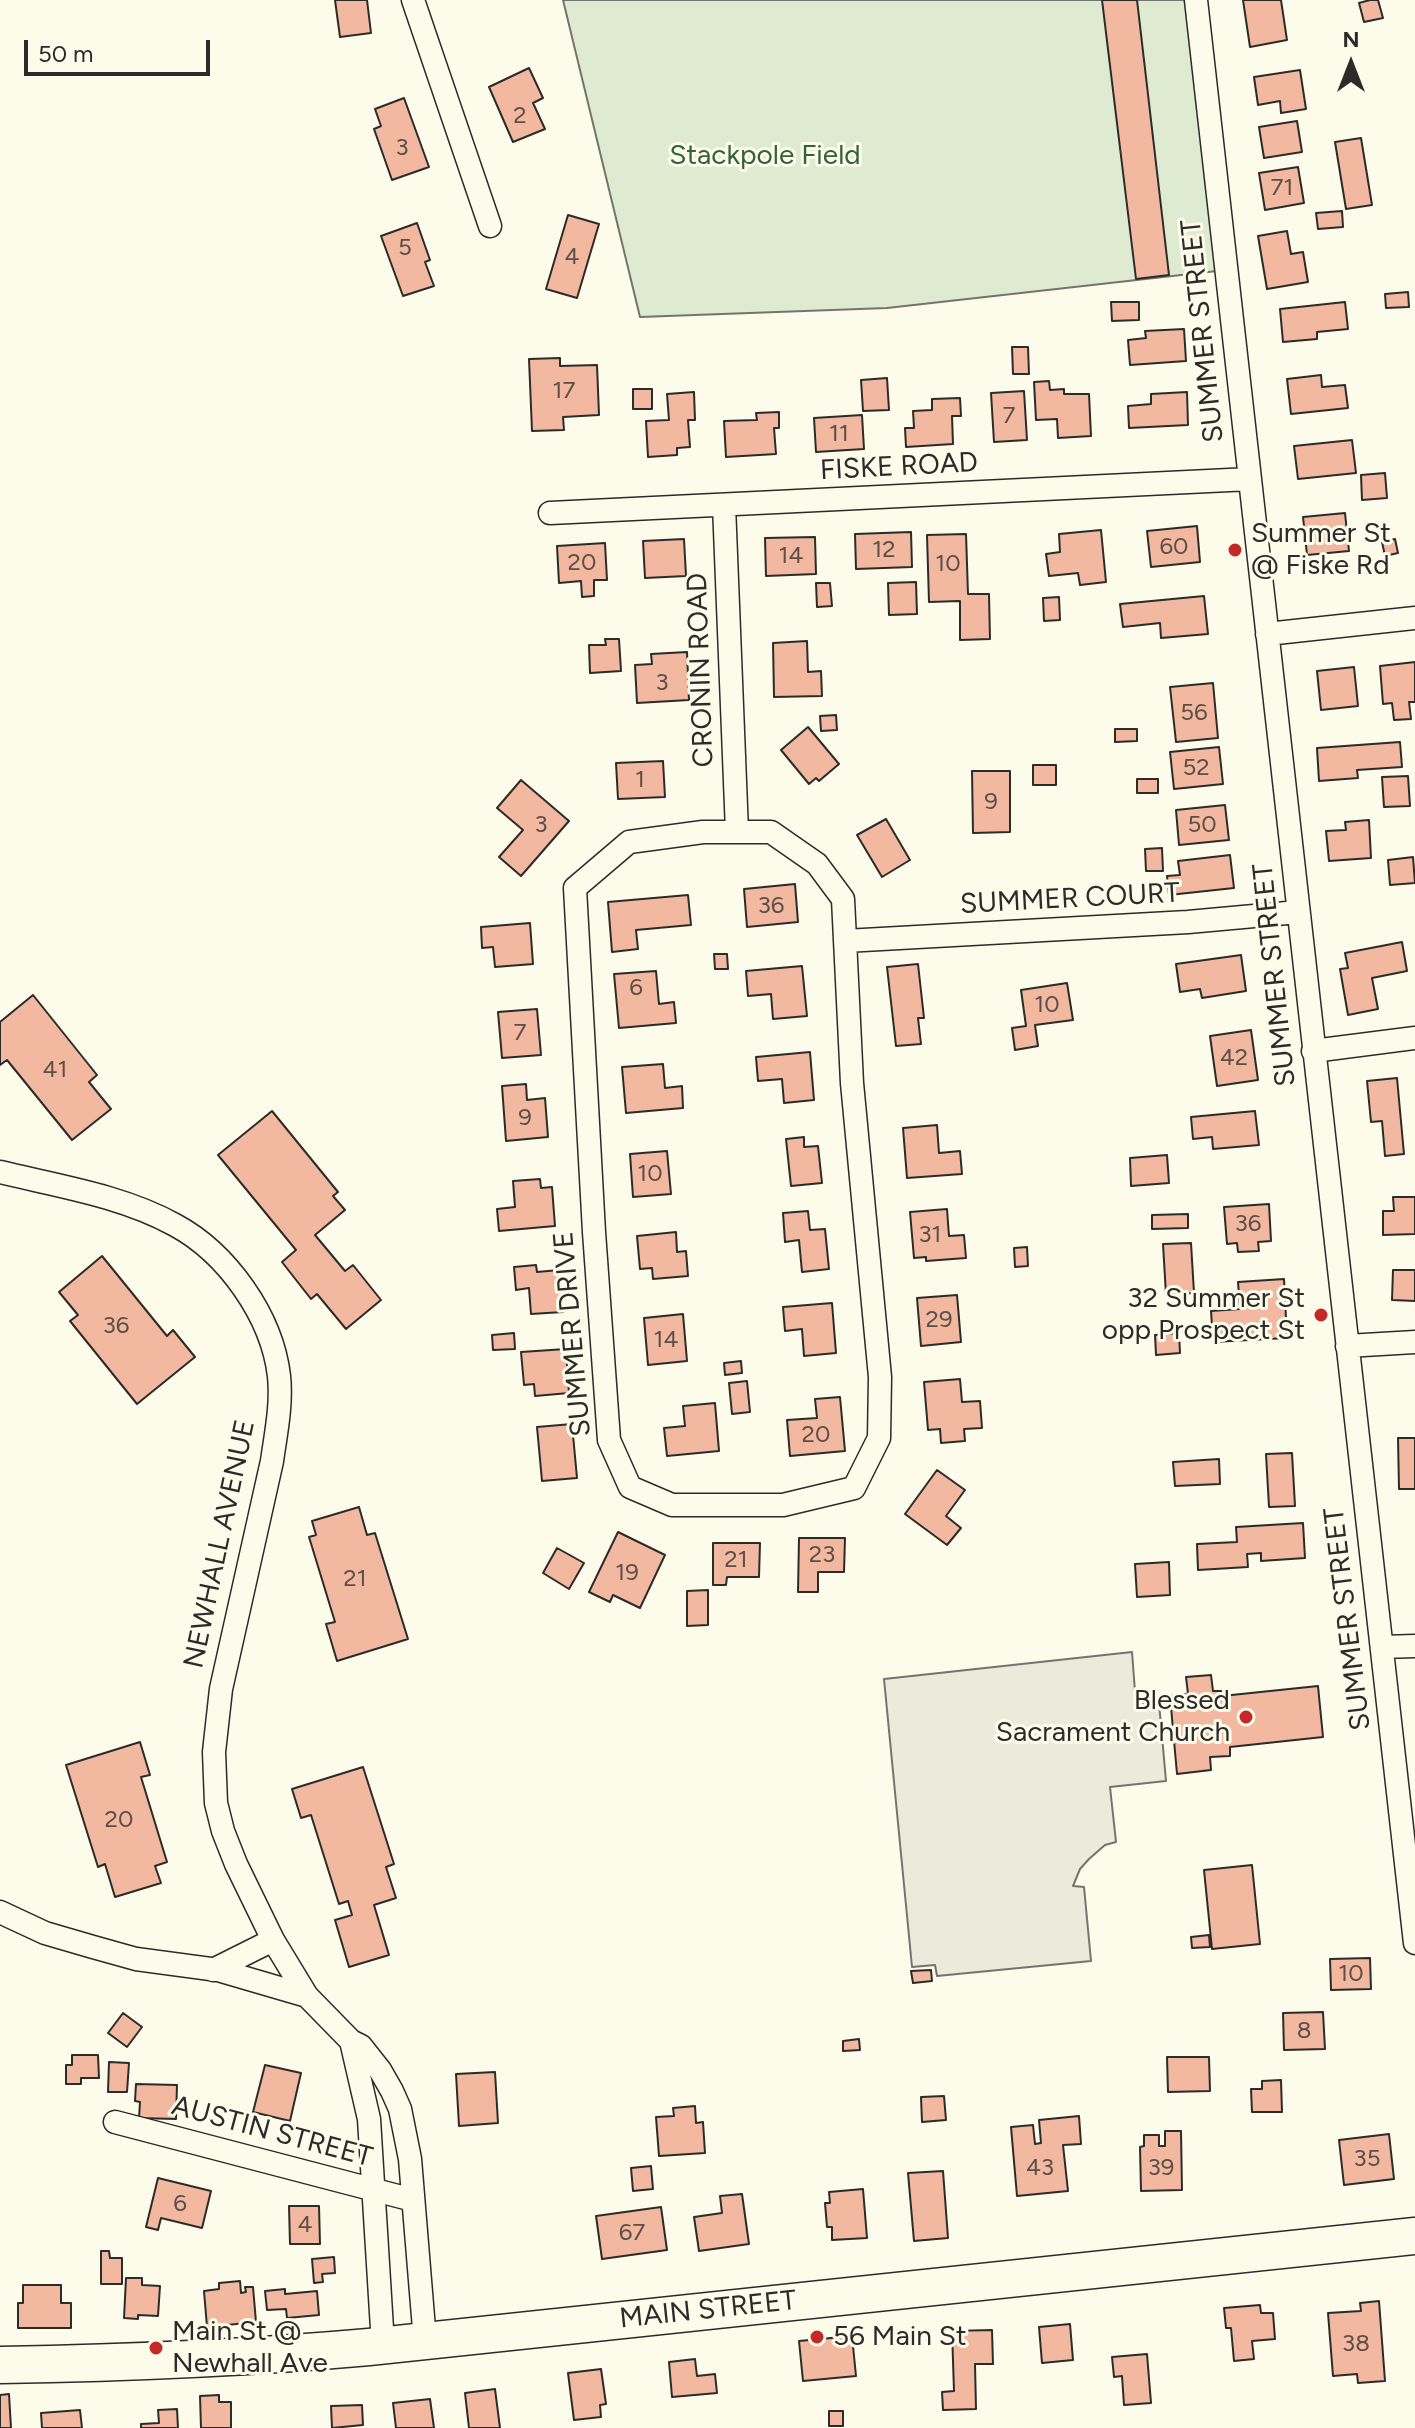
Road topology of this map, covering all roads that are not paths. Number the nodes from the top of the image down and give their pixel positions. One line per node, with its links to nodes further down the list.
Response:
1 (413, 0): 3 (street)
2 (1196, 0): 4 (street, SUMMER STREET)
3 (490, 226)
4 (1250, 479): 5 (street, FISKE ROAD); 8 (street, SUMMER STREET)
5 (724, 505): 6 (street, FISKE ROAD); 9 (street, CRONIN ROAD)
6 (550, 513)
7 (1415, 618): 8 (street)
8 (1267, 634): 10 (street, SUMMER STREET)
9 (737, 832): 11 (street, SUMMER DRIVE); 11 (street, SUMMER DRIVE)
10 (1298, 912): 11 (street, SUMMER COURT); 13 (street, SUMMER STREET)
11 (845, 941)
12 (1415, 1038): 13 (street)
13 (1313, 1051): 16 (street, SUMMER STREET)
14 (0, 1172): 21 (street, NEWHALL AVENUE)
15 (1415, 1342): 16 (street)
16 (1347, 1346): 18 (street, SUMMER STREET)
17 (1415, 1646): 18 (street)
18 (1382, 1647): 20 (street, SUMMER STREET)
19 (0, 1912): 22 (street)
20 (1414, 1932)
21 (273, 1940): 22 (street); 23 (street, NEWHALL AVENUE)
22 (213, 1970): 23 (street)
23 (307, 1996): 24 (street, NEWHALL AVENUE)
24 (351, 2041): 26 (street); 27 (street, NEWHALL AVENUE)
25 (115, 2122): 26 (street, AUSTIN STREET)
26 (374, 2189): 27 (street, AUSTIN STREET); 30 (street)
27 (413, 2200): 29 (street, NEWHALL AVENUE)
28 (1415, 2236): 29 (main road, MAIN STREET)
29 (425, 2341): 30 (main road, MAIN STREET)
30 (383, 2345): 31 (main road, MAIN STREET)
31 (0, 2365)

